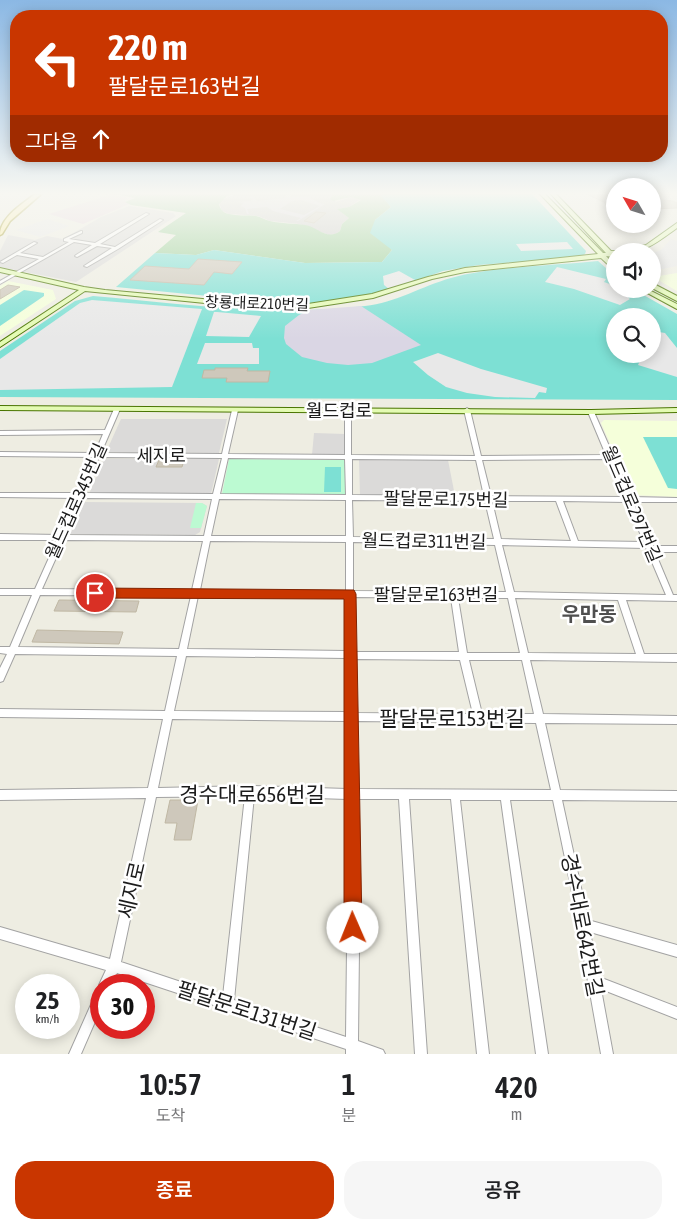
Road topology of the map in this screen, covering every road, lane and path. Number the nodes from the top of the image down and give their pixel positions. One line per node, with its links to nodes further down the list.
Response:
1 (73, 241): 13 (street)
2 (74, 241): 7 (street)
3 (102, 241): 7 (street)
4 (128, 241): 8 (street)
5 (586, 241): 12 (street)
6 (35, 243): 9 (street)
7 (96, 245): 8 (street); 11 (street)
8 (117, 248): 16 (street)
9 (16, 254): 13 (street); 15 (street)
10 (606, 254): 12 (street, 창룡대로210번길)
11 (77, 256)
12 (600, 256): 14 (street); 20 (street, 창룡대로210번길)
13 (44, 258): 18 (street)
14 (606, 261)
15 (2, 262)
16 (86, 266)
17 (0, 270): 18 (street, 창룡대로210번길)
18 (16, 274): 19 (street); 20 (street, 창룡대로210번길)
19 (0, 283)
20 (84, 289): 25 (street)
21 (661, 291): 23 (street)
22 (660, 298): 24 (street)
23 (677, 299)
24 (677, 307)
25 (0, 345)
26 (0, 408): 27 (street, 월드컵로)
27 (117, 409): 28 (street, 월드컵로); 33 (street, 월드컵로345번길)
28 (234, 410): 29 (street, 월드컵로); 37 (street, 세지로)
29 (348, 410): 30 (street, 월드컵로); 38 (street)
30 (467, 410): 32 (street, 월드컵로); 39 (street, 월드컵로311번길)
31 (677, 410): 32 (street, 월드컵로)
32 (591, 412): 40 (street, 월드컵로297번길)
33 (106, 432): 34 (street); 36 (street, 월드컵로345번길)
34 (0, 433)
35 (0, 454): 36 (street, 세지로)
36 (96, 455): 37 (street, 세지로); 42 (street, 월드컵로345번길)
37 (225, 455): 38 (street); 43 (street, 세지로)
38 (348, 457): 39 (street); 44 (street)
39 (478, 458): 40 (street); 45 (street, 월드컵로311번길)
40 (612, 458): 47 (street, 월드컵로297번길)
41 (0, 495): 42 (street)
42 (79, 495): 43 (street); 50 (street, 월드컵로345번길)
43 (216, 497): 44 (street, 팔달문로175번길); 51 (street, 세지로)
44 (349, 498): 45 (street, 팔달문로175번길); 52 (street)
45 (488, 500): 46 (street, 팔달문로175번길); 53 (street, 월드컵로311번길)
46 (559, 500): 47 (street, 팔달문로175번길); 54 (street)
47 (627, 500): 48 (street, 팔달문로175번길); 55 (street, 월드컵로297번길)
48 (677, 500)
49 (0, 537): 50 (street)
50 (60, 538): 51 (street); 58 (street, 월드컵로345번길)
51 (207, 538): 52 (street, 월드컵로311번길); 59 (street, 세지로)
52 (349, 539): 53 (street, 월드컵로311번길); 60 (street)
53 (498, 542): 54 (street, 월드컵로311번길); 62 (street, 월드컵로311번길)
54 (576, 543): 55 (street, 월드컵로311번길)
55 (650, 547): 56 (street, 월드컵로311번길); 64 (street, 월드컵로297번길)
56 (677, 549)
57 (0, 592): 58 (street, 팔달문로163번길)
58 (36, 592): 59 (street, 팔달문로163번길); 66 (street, 월드컵로345번길)
59 (195, 593): 60 (street, 팔달문로163번길); 67 (street, 세지로)
60 (350, 594): 61 (street, 팔달문로163번길); 68 (street)
61 (454, 594): 62 (street, 팔달문로163번길); 69 (street)
62 (510, 595): 63 (street, 팔달문로163번길); 70 (street, 경수대로642번길)
63 (620, 597): 64 (street, 팔달문로163번길); 71 (street)
64 (674, 598)
65 (0, 650): 66 (street)
66 (12, 650): 67 (street); 73 (street, 월드컵로345번길)
67 (181, 653): 68 (street); 75 (street, 세지로)
68 (350, 656): 69 (street); 77 (street)
69 (464, 657): 70 (street); 76 (street)
70 (525, 657): 71 (street); 78 (street, 경수대로642번길)
71 (641, 658): 72 (street)
72 (677, 658)
73 (0, 678)
74 (0, 713): 75 (street)
75 (167, 715): 77 (street, 팔달문로153번길); 81 (street, 세지로)
76 (478, 717): 77 (street, 팔달문로153번길); 78 (street, 팔달문로153번길)
77 (351, 718): 82 (street)
78 (539, 718): 79 (street, 팔달문로153번길); 87 (street, 경수대로642번길)
79 (677, 720)
80 (250, 791): 81 (street, 경수대로656번길); 82 (street, 경수대로656번길); 95 (street)
81 (153, 793): 83 (street); 92 (street, 세지로)
82 (352, 794): 84 (street); 98 (street)
83 (0, 795)
84 (404, 795): 85 (street); 101 (street)
85 (455, 795): 86 (street); 102 (street)
86 (504, 796): 87 (street); 103 (street)
87 (557, 796): 88 (street); 89 (street, 경수대로642번길)
88 (677, 796)
89 (583, 924): 91 (street); 94 (street, 경수대로642번길)
90 (0, 933): 92 (street, 팔달문로131번길)
91 (677, 951)
92 (114, 966): 93 (street, 세지로); 95 (street, 팔달문로131번길)
93 (111, 974)
94 (595, 981): 96 (street); 104 (street, 경수대로642번길)
95 (228, 1003): 98 (street, 팔달문로131번길)
96 (677, 1013)
97 (90, 1020): 99 (street)
98 (353, 1050): 100 (street, 팔달문로131번길)
99 (75, 1054)
100 (379, 1054)
101 (421, 1054)
102 (483, 1054)
103 (542, 1054)
104 (607, 1054)

